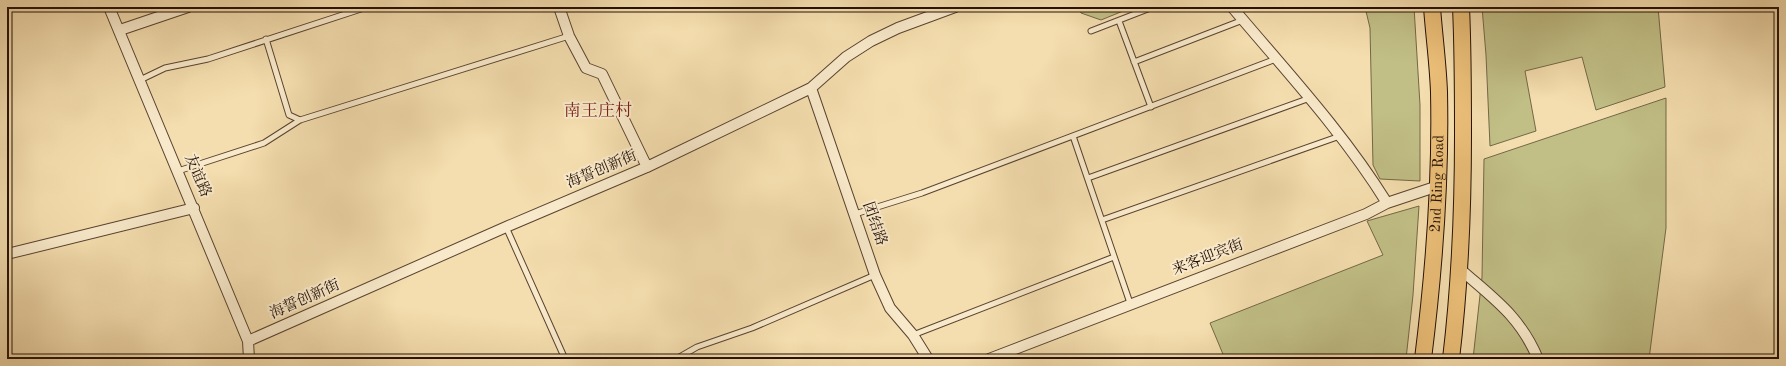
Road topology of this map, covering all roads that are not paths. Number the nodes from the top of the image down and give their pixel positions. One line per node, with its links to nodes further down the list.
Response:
1 (109, 7): 12 (street, 友谊路)
2 (188, 7): 12 (street)
3 (367, 7): 15 (lane)
4 (559, 7): 14 (street)
5 (955, 7): 19 (street, 海誓创新街)
6 (1153, 7): 11 (lane)
7 (1232, 7): 10 (street)
8 (1432, 7): 28 (main road, 2nd Ring Road)
9 (1461, 7): 36 (main road, 2nd Ring Road)
10 (1243, 20): 16 (street); 17 (lane)
11 (1119, 21): 13 (lane); 17 (lane)
12 (120, 30): 18 (street, 友谊路)
13 (1091, 31)
14 (569, 36): 22 (lane); 25 (street)
15 (266, 39): 18 (lane); 22 (lane)
16 (1276, 59): 20 (street); 21 (lane)
17 (1134, 62): 21 (lane)
18 (140, 80): 26 (street, 友谊路)
19 (811, 88): 25 (street, 海誓创新街); 31 (street, 团结路)
20 (1310, 98): 24 (street); 27 (lane)
21 (1151, 107): 23 (lane)
22 (300, 120): 26 (lane)
23 (1074, 136): 27 (lane); 31 (lane)
24 (1340, 136): 29 (street); 32 (lane)
25 (647, 167): 33 (street, 海誓创新街)
26 (178, 171): 30 (street, 友谊路)
27 (1088, 178): 32 (lane)
28 (1438, 186): 29 (street, 来客迎宾街); 46 (main road, 2nd Ring Road)
29 (1387, 203): 38 (street, 来客迎宾街)
30 (194, 208): 34 (street); 40 (street, 友谊路)
31 (855, 214): 37 (street, 团结路)
32 (1102, 220): 35 (lane)
33 (506, 227): 40 (street, 海誓创新街); 42 (lane)
34 (7, 254)
35 (1114, 257): 38 (lane); 39 (lane)
36 (1460, 269): 47 (main road, 2nd Ring Road); 48 (street)
37 (875, 274): 39 (street, 团结路); 43 (lane)
38 (1130, 303): 45 (street, 来客迎宾街)
39 (913, 335): 44 (street, 团结路)
40 (248, 342): 41 (street, 友谊路)
41 (249, 359)
42 (565, 359)
43 (676, 359)
44 (928, 359)
45 (989, 359)
46 (1423, 359)
47 (1451, 359)
48 (1538, 359)

